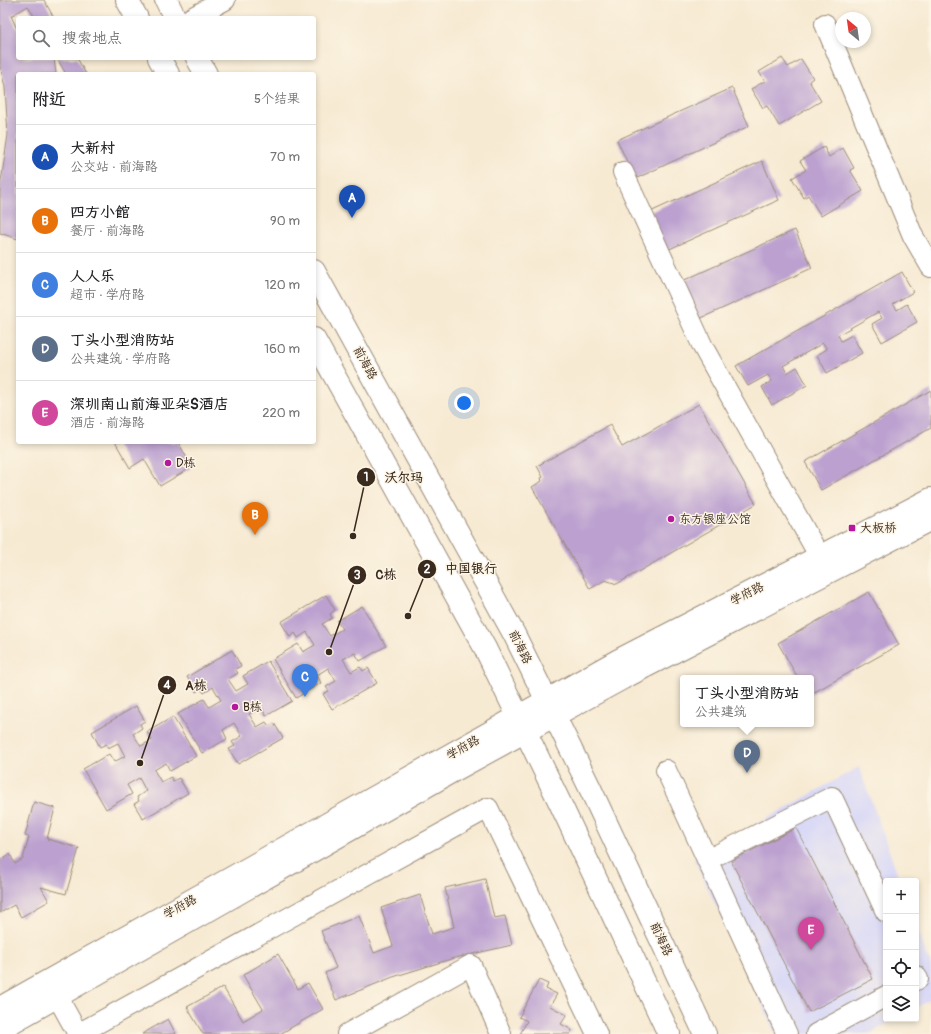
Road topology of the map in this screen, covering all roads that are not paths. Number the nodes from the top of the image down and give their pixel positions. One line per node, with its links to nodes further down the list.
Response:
1 (127, 0): 4 (main road)
2 (166, 0): 5 (main road)
3 (225, 0): 6 (street)
4 (136, 16)
5 (174, 16)
6 (195, 16)
7 (825, 24): 13 (street)
8 (160, 60): 10 (main road)
9 (198, 60): 11 (main road)
10 (167, 72)
11 (205, 72)
12 (623, 172): 18 (street)
13 (931, 268)
14 (316, 275): 19 (main road, 前海路)
15 (316, 343): 20 (main road)
16 (931, 499): 18 (main road, 学府路)
17 (931, 519): 18 (main road, 学府路)
18 (824, 564): 19 (main road, 学府路)
19 (551, 708): 20 (main road, 学府路); 33 (main road, 前海路)
20 (522, 724): 24 (main road, 学府路); 26 (main road, 学府路); 32 (main road)
21 (666, 770): 22 (street)
22 (707, 860): 23 (street); 34 (street)
23 (883, 906)
24 (57, 996): 27 (main road, 学府路); 28 (street)
25 (883, 998): 35 (street)
26 (0, 1008)
27 (0, 1029)
28 (78, 1034): 31 (street)
29 (347, 1034): 30 (street)
30 (501, 1034)
31 (597, 1034)
32 (669, 1034)
33 (706, 1034)
34 (787, 1034)
35 (816, 1034)

